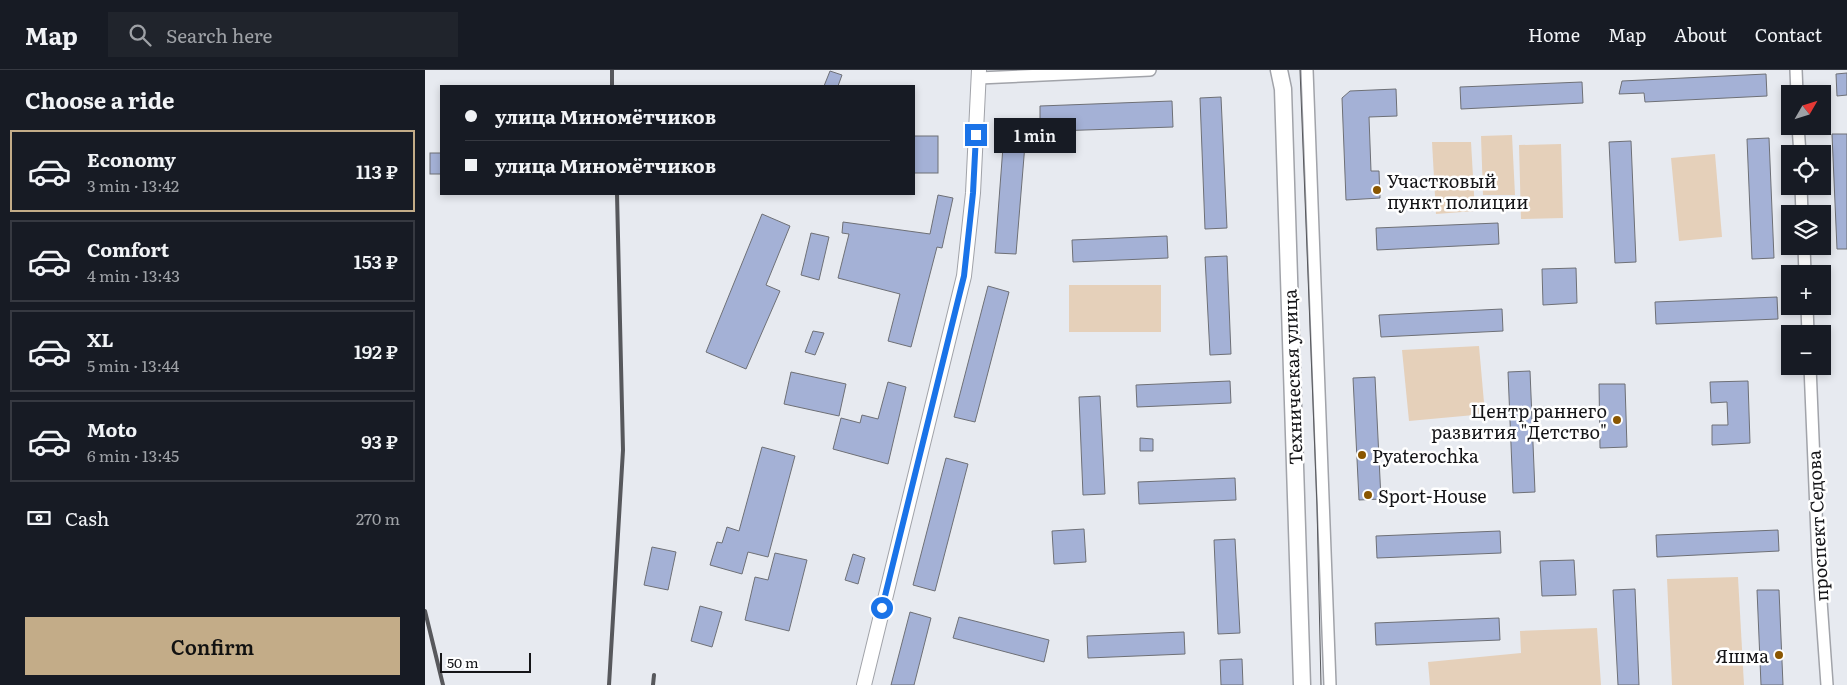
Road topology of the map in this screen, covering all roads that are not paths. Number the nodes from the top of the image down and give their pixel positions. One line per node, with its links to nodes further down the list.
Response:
1 (1150, 70): 5 (street)
2 (1279, 70): 9 (main road, Техническая улица)
3 (1307, 70): 10 (street)
4 (1796, 70): 6 (street)
5 (979, 74): 8 (street)
6 (1797, 85)
7 (1810, 375): 11 (street, проспект Седова)
8 (864, 685)
9 (1302, 685)
10 (1330, 685)
11 (1827, 685)

